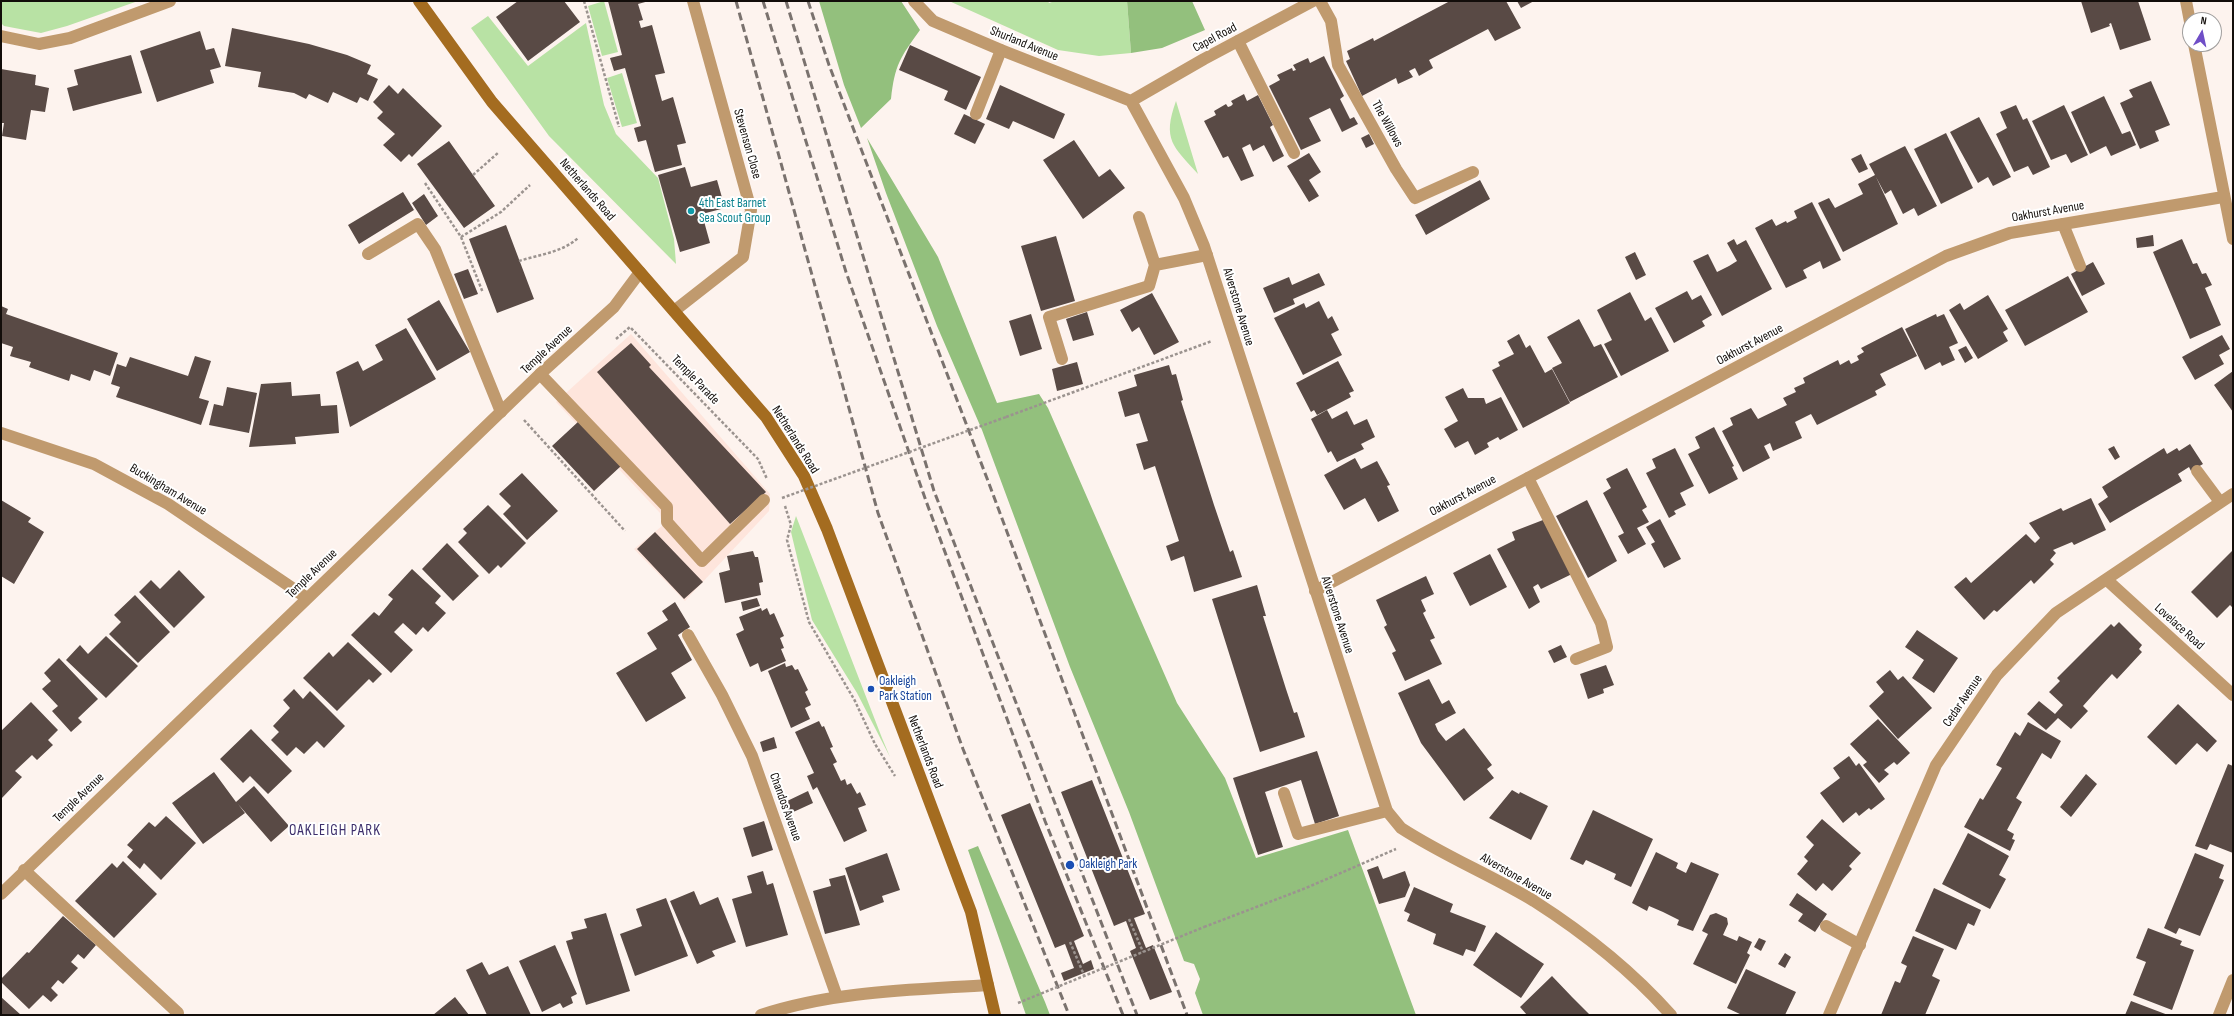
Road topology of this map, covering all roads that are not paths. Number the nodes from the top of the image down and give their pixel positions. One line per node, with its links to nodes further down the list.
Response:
1 (170, 1): 10 (street)
2 (419, 1): 26 (street, Netherlands Road)
3 (693, 1): 27 (street, Stevenson Close)
4 (914, 1): 12 (street, Shurland Avenue)
5 (1313, 1): 8 (street, Capel Road)
6 (1320, 1): 17 (street, The Willows)
7 (2186, 1): 9 (street)
8 (1295, 5): 11 (street, Capel Road)
9 (2188, 12)
10 (1, 36)
11 (1238, 40): 14 (street, Capel Road); 16 (street)
12 (1001, 50): 14 (street, Shurland Avenue); 15 (street)
13 (2196, 52): 18 (street)
14 (1131, 101): 23 (street, Alverstone Avenue)
15 (976, 114)
16 (1294, 153)
17 (1473, 172)
18 (2223, 196): 20 (street, Oakhurst Avenue); 21 (street)
19 (1139, 217): 24 (street)
20 (2063, 224): 25 (street); 33 (street, Oakhurst Avenue)
21 (2233, 239)
22 (368, 254): 30 (street)
23 (1207, 255): 24 (street); 38 (street, Alverstone Avenue)
24 (1155, 265): 28 (street)
25 (2080, 266)
26 (640, 272): 27 (street, Netherlands Road); 29 (street, Temple Avenue)
27 (674, 311): 50 (street, Netherlands Road)
28 (1062, 359)
29 (540, 374): 30 (street, Temple Avenue); 35 (street)
30 (506, 408): 39 (street, Temple Avenue)
31 (1, 433): 39 (street, Buckingham Avenue)
32 (2197, 471): 36 (street)
33 (1528, 478): 38 (street, Oakhurst Avenue); 41 (street)
34 (2233, 494): 36 (street, Cedar Avenue)
35 (764, 500)
36 (2220, 502): 37 (street, Cedar Avenue)
37 (2107, 580): 42 (street, Lovelace Road); 48 (street, Cedar Avenue)
38 (1315, 591): 44 (street, Alverstone Avenue)
39 (307, 598): 45 (street, Temple Avenue)
40 (688, 635): 51 (street, Chandos Avenue)
41 (1576, 659)
42 (2233, 695)
43 (1284, 793): 44 (street)
44 (1387, 811): 55 (street, Alverstone Avenue)
45 (24, 870): 46 (street, Temple Avenue); 52 (street)
46 (1, 894)
47 (1826, 926): 48 (street)
48 (1860, 945): 56 (street, Cedar Avenue)
49 (2233, 980): 57 (street)
50 (988, 985): 51 (street); 54 (street, Netherlands Road)
51 (837, 997): 53 (street)
52 (176, 1015)
53 (761, 1015)
54 (995, 1015)
55 (1671, 1015)
56 (1829, 1015)
57 (2219, 1015)

